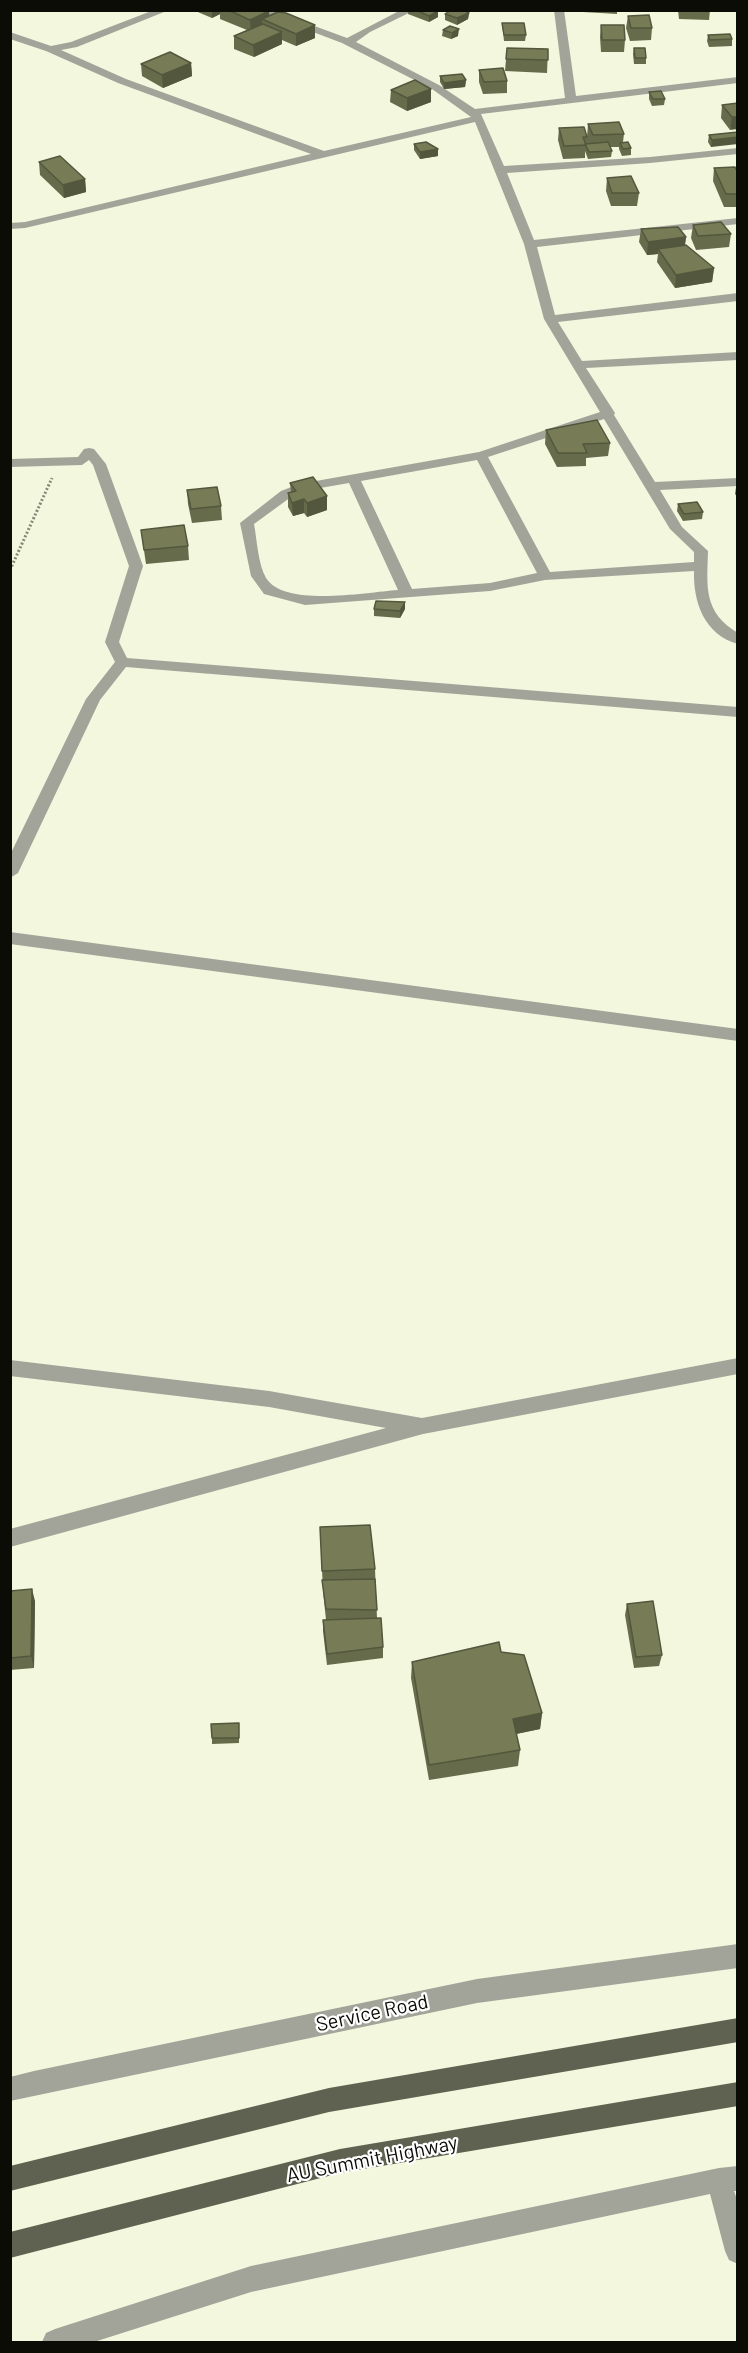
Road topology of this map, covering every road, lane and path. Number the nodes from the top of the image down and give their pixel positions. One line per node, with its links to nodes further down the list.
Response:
1 (164, 10): 9 (street)
2 (260, 10): 6 (street)
3 (410, 10): 6 (street)
4 (559, 10): 11 (street)
5 (10, 35): 7 (street)
6 (346, 41): 12 (street)
7 (31, 42): 8 (street); 9 (street)
8 (10, 47)
9 (50, 49): 14 (street)
10 (738, 80): 11 (street)
11 (571, 100): 12 (street)
12 (476, 115): 14 (street); 15 (street)
13 (738, 151): 15 (street)
14 (321, 154): 18 (street)
15 (500, 170): 20 (street)
16 (10, 217): 18 (street)
17 (738, 221): 20 (street)
18 (25, 225): 19 (street)
19 (10, 226)
20 (530, 244): 22 (street)
21 (738, 297): 22 (street)
22 (550, 318): 24 (street)
23 (738, 356): 24 (street)
24 (580, 365): 25 (street)
25 (609, 413): 26 (street); 31 (street)
26 (481, 455): 29 (street); 34 (street)
27 (59, 463): 28 (street); 33 (path); 37 (street)
28 (10, 464)
29 (354, 480): 35 (street); 35 (street)
30 (738, 482): 31 (street)
31 (654, 486): 32 (street)
32 (700, 566): 34 (street); 36 (street)
33 (10, 570)
34 (545, 576): 35 (street)
35 (407, 593)
36 (738, 640)
37 (122, 662): 38 (street); 39 (street)
38 (738, 712)
39 (10, 873)
40 (10, 938): 41 (street)
41 (738, 1035)
42 (738, 1366): 44 (street)
43 (10, 1368): 44 (street)
44 (423, 1426): 45 (street)
45 (10, 1538)
46 (738, 1956): 48 (street, Service Road)
47 (738, 2030): 50 (main road)
48 (10, 2090)
49 (738, 2094): 52 (main road, AU Summit Highway)
50 (10, 2179)
51 (728, 2179): 53 (street); 54 (street)
52 (10, 2245)
53 (738, 2251)
54 (55, 2343)

